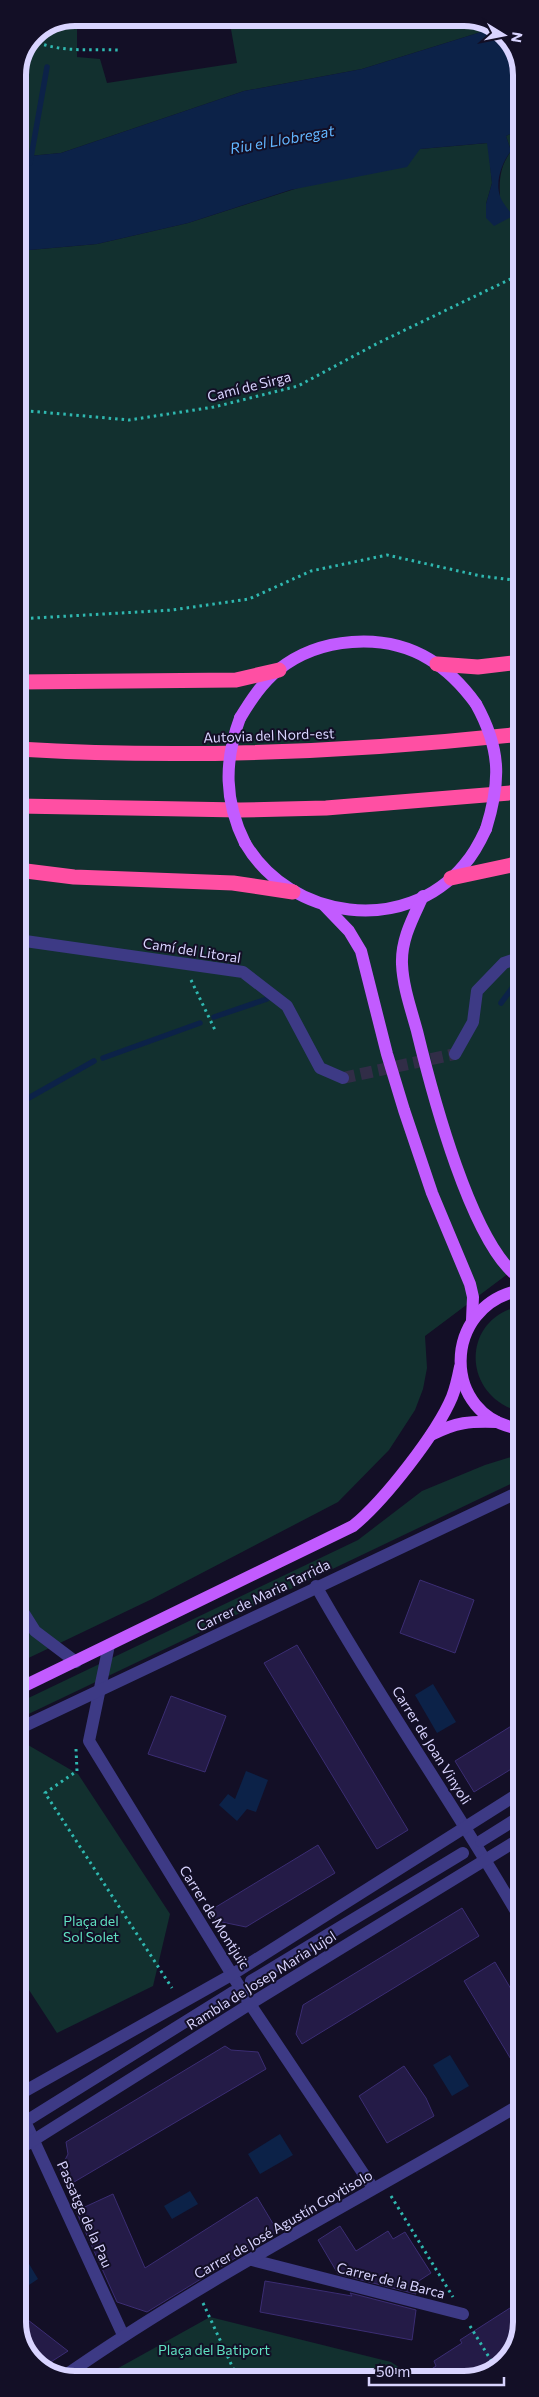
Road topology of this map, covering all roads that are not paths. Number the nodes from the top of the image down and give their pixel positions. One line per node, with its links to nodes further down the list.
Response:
1 (513, 663): 2 (highway)
2 (438, 664): 3 (main road); 11 (main road, bridge)
3 (279, 670): 4 (highway); 12 (main road, bridge)
4 (26, 682)
5 (513, 735): 6 (highway, Autovia del Nord-est)
6 (26, 749)
7 (513, 793): 8 (highway)
8 (26, 806)
9 (513, 865): 11 (highway)
10 (26, 871): 12 (highway)
11 (451, 878): 13 (main road)
12 (293, 892): 14 (main road)
13 (423, 896): 14 (main road); 19 (main road)
14 (324, 905): 21 (main road)
15 (26, 941): 18 (street, Camí del Litoral)
16 (513, 960): 17 (street)
17 (455, 1054)
18 (343, 1078)
19 (513, 1272)
20 (513, 1293): 21 (main road)
21 (472, 1320): 22 (main road)
22 (460, 1367): 23 (main road); 25 (main road, Carrer de Maria Tarrida)
23 (497, 1422): 24 (main road); 25 (main road, Carrer de Maria Tarrida)
24 (513, 1427)
25 (429, 1436): 29 (main road, Carrer de Maria Tarrida)
26 (513, 1495): 27 (street, Carrer de Maria Tarrida)
27 (316, 1586): 32 (street, Carrer de Maria Tarrida); 36 (street, Carrer de Joan Vinyoli)
28 (26, 1617): 30 (street)
29 (109, 1645): 30 (main road, Carrer de Maria Tarrida); 32 (street, Carrer de Montjuïc)
30 (76, 1662): 31 (main road, Carrer de Maria Tarrida)
31 (26, 1686)
32 (99, 1690): 33 (street, Carrer de Maria Tarrida); 42 (street, Carrer de Montjuïc)
33 (26, 1725)
34 (513, 1797): 36 (street, Rambla de Josep Maria Jujol)
35 (513, 1821): 37 (street)
36 (466, 1827): 40 (street, Carrer de Joan Vinyoli); 42 (street, Rambla de Josep Maria Jujol)
37 (481, 1841)
38 (513, 1843): 40 (street, Rambla de Josep Maria Jujol)
39 (463, 1853): 43 (street, Rambla de Josep Maria Jujol)
40 (486, 1858): 41 (street, Carrer de Joan Vinyoli); 45 (street, Rambla de Josep Maria Jujol)
41 (513, 1906)
42 (233, 1974): 45 (street, Carrer de Montjuïc); 46 (street, Rambla de Josep Maria Jujol)
43 (251, 1981)
44 (233, 1992): 48 (street, Rambla de Josep Maria Jujol)
45 (250, 2004): 50 (street, Rambla de Josep Maria Jujol); 52 (street, Carrer de Montjuïc)
46 (26, 2090)
47 (513, 2109): 52 (street, Carrer de José Agustín Goytisolo)
48 (30, 2118)
49 (26, 2122): 50 (street, Passatge de la Pau)
50 (35, 2140): 51 (street, Rambla de Josep Maria Jujol); 55 (street, Passatge de la Pau)
51 (26, 2145)
52 (373, 2188): 53 (street, Carrer de José Agustín Goytisolo)
53 (252, 2260): 54 (street, Carrer de la Barca); 55 (street, Carrer de José Agustín Goytisolo)
54 (463, 2314)
55 (123, 2335): 56 (street, Carrer de José Agustín Goytisolo)
56 (72, 2371)

